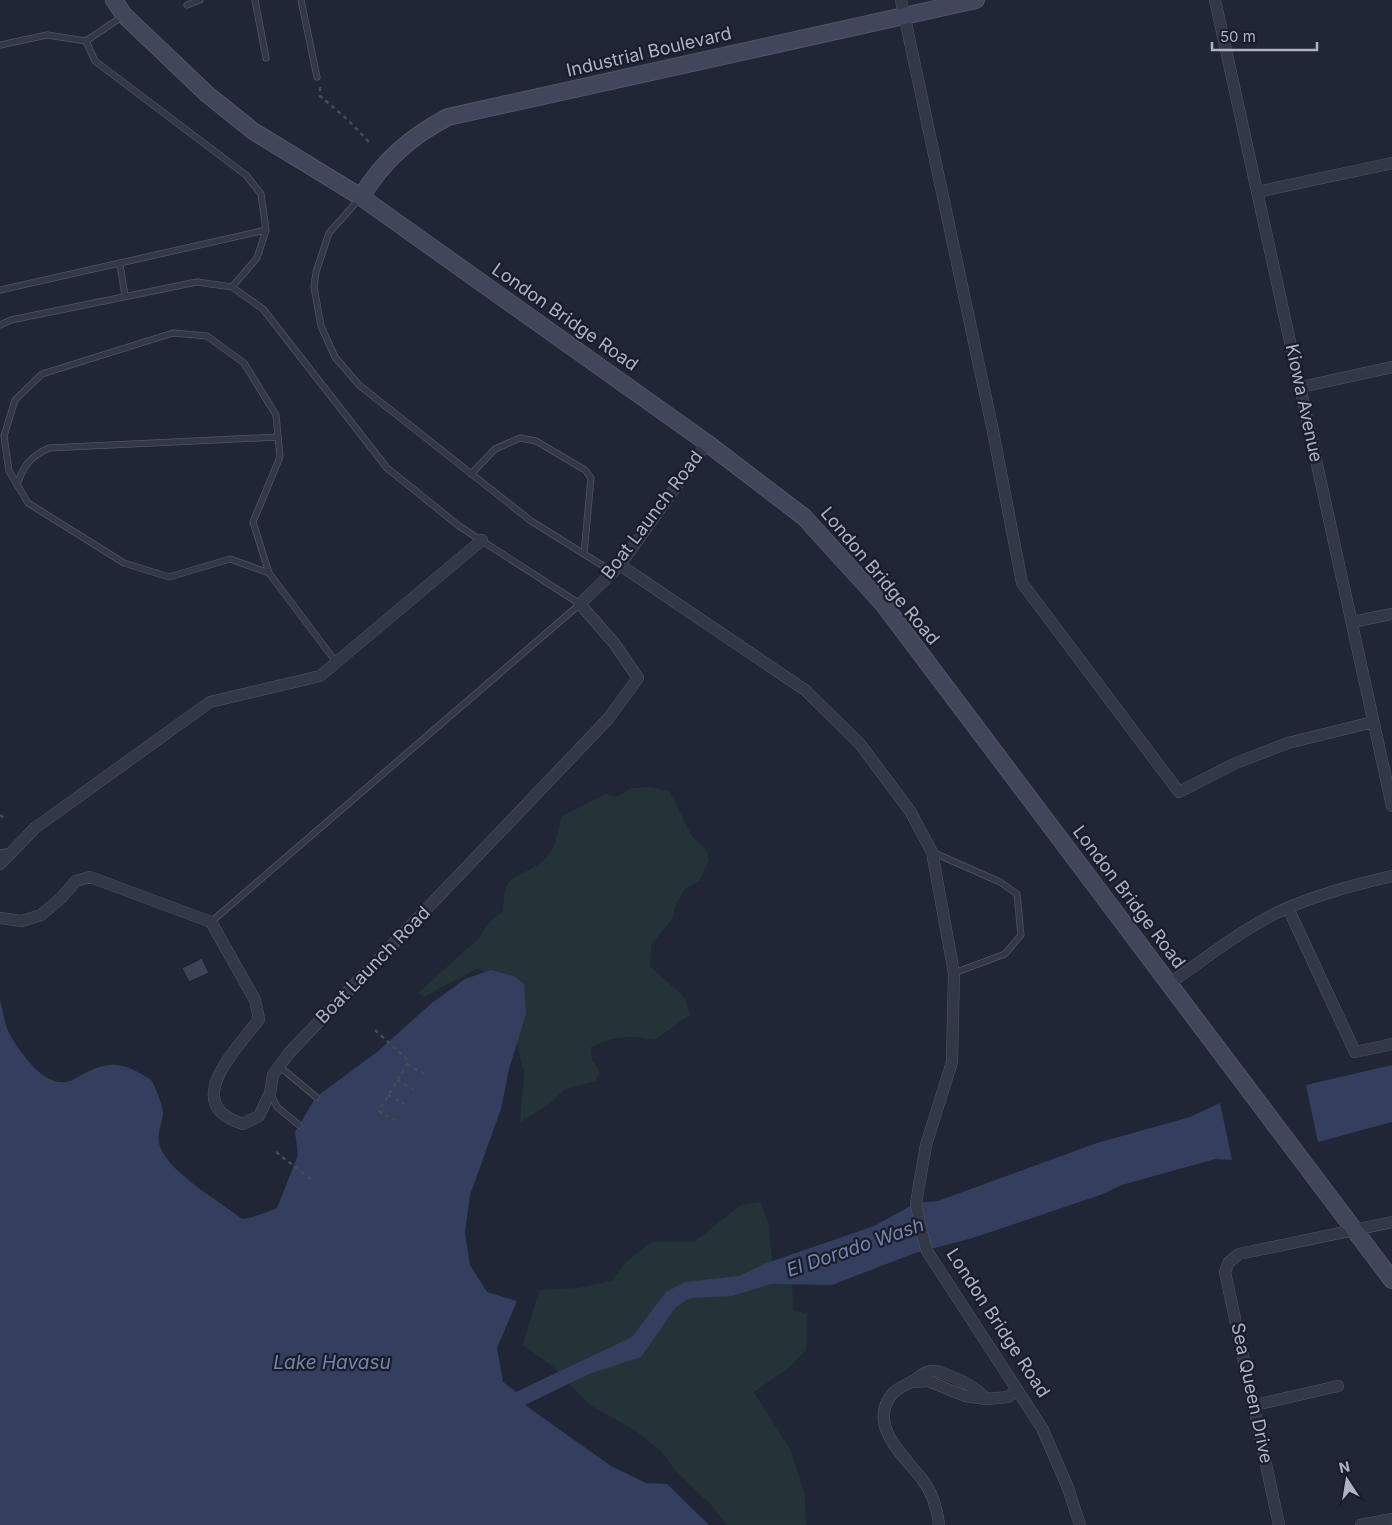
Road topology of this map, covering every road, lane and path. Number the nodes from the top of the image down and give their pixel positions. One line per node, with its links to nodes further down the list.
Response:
1 (114, 0): 9 (street, London Bridge Road)
2 (200, 0): 7 (lane)
3 (255, 0): 12 (lane)
4 (302, 0): 13 (lane)
5 (976, 0): 8 (street, Industrial Boulevard)
6 (1215, 0): 17 (street, Kiowa Avenue)
7 (187, 5)
8 (902, 8): 18 (street, Industrial Boulevard); 39 (street)
9 (124, 15): 10 (lane); 18 (street, London Bridge Road)
10 (86, 41): 11 (lane); 19 (lane)
11 (0, 45)
12 (266, 58)
13 (317, 77)
14 (320, 87): 15 (path)
15 (371, 144)
16 (1392, 163): 17 (street)
17 (1257, 192): 26 (street, Kiowa Avenue)
18 (361, 197): 28 (street, London Bridge Road); 29 (lane)
19 (266, 230): 20 (lane); 21 (lane)
20 (120, 264): 22 (lane); 23 (lane)
21 (232, 287): 23 (lane); 31 (lane)
22 (0, 290)
23 (125, 296): 24 (lane)
24 (0, 324)
25 (1392, 367): 26 (street)
26 (1301, 387): 37 (street, Kiowa Avenue)
27 (278, 437): 30 (lane); 30 (lane); 34 (lane)
28 (707, 442): 33 (street, Boat Launch Road); 51 (street, London Bridge Road)
29 (471, 474): 32 (lane); 32 (lane)
30 (17, 485): 34 (lane)
31 (482, 540): 35 (lane); 38 (street)
32 (584, 554): 33 (lane)
33 (616, 568): 35 (street, Boat Launch Road); 44 (street, London Bridge Road)
34 (269, 573): 38 (lane)
35 (580, 604): 49 (lane); 55 (street, Boat Launch Road)
36 (1392, 614): 37 (street)
37 (1352, 622): 39 (street, Kiowa Avenue)
38 (336, 662): 43 (street)
39 (1373, 722): 40 (street, Kiowa Avenue)
40 (1392, 806)
41 (0, 815): 42 (path)
42 (5, 819)
43 (5, 852): 45 (street)
44 (932, 852): 50 (street, London Bridge Road); 50 (lane)
45 (0, 864)
46 (1392, 876): 47 (street)
47 (1288, 908): 51 (street); 53 (street)
48 (0, 918): 49 (street)
49 (210, 922): 59 (street, Boat Launch Road)
50 (954, 973): 71 (street, London Bridge Road)
51 (1170, 983): 68 (street, London Bridge Road)
52 (376, 1030): 54 (path)
53 (1392, 1044)
54 (407, 1064): 56 (path); 57 (path)
55 (280, 1066): 59 (street, Boat Launch Road); 61 (lane)
56 (424, 1074)
57 (397, 1080): 58 (path); 60 (path)
58 (414, 1090)
59 (270, 1093): 64 (lane)
60 (388, 1095): 62 (path); 63 (path)
61 (316, 1097)
62 (404, 1104)
63 (395, 1120)
64 (299, 1125)
65 (276, 1152): 66 (path)
66 (313, 1182)
67 (1392, 1222): 68 (street)
68 (1353, 1230): 69 (street, London Bridge Road); 72 (street, Sea Queen Drive)
69 (1392, 1280)
70 (1338, 1386): 72 (street)
71 (1017, 1390): 74 (street); 75 (street, London Bridge Road)
72 (1255, 1404): 76 (street, Sea Queen Drive)
73 (1392, 1518): 77 (street)
74 (939, 1525)
75 (1080, 1525)
76 (1279, 1525)
77 (1361, 1525)

